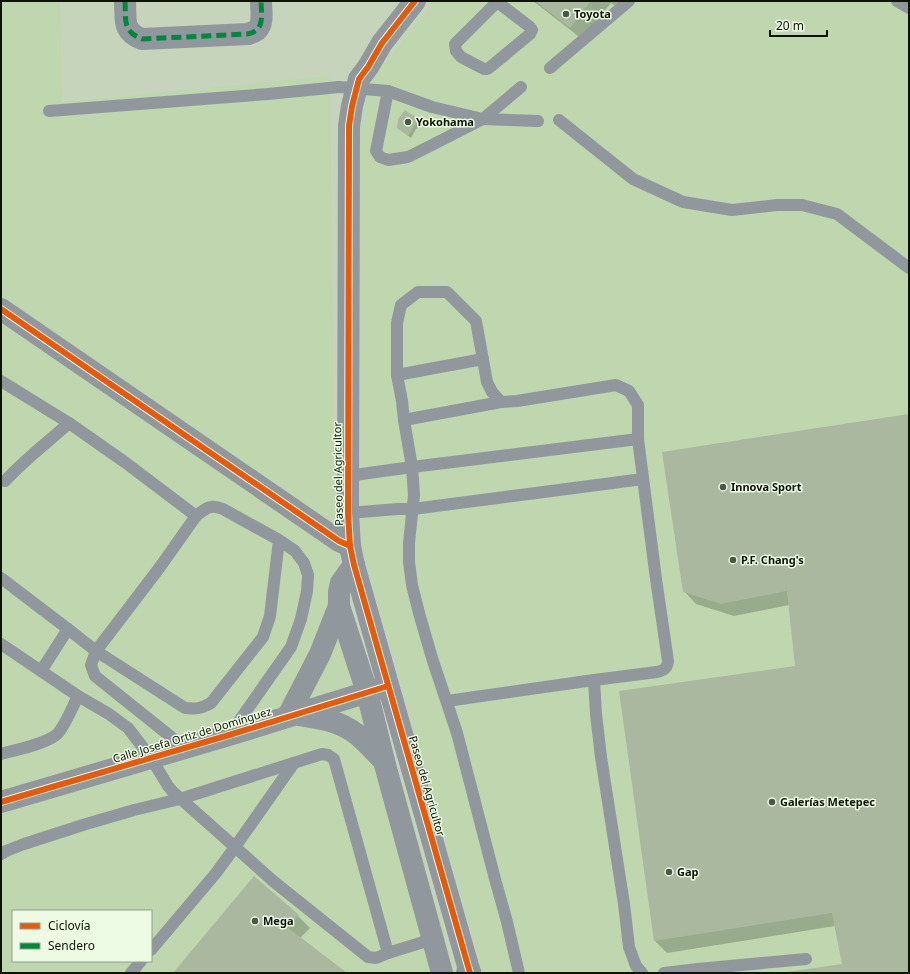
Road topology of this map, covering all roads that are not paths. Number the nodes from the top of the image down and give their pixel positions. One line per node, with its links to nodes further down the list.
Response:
1 (125, 1): 2 (street)
2 (261, 1)
3 (415, 1): 25 (street, Paseo del Agricultor)
4 (496, 1): 4 (lane)
5 (629, 1): 8 (lane)
6 (897, 1): 7 (lane)
7 (909, 8)
8 (550, 68)
9 (521, 87): 12 (lane)
10 (388, 91): 11 (lane, bridge); 12 (lane); 12 (lane)
11 (49, 111)
12 (483, 119): 14 (lane)
13 (559, 120): 15 (lane)
14 (538, 121)
15 (909, 268)
16 (1, 309): 32 (street)
17 (483, 359): 18 (lane); 18 (lane); 20 (lane)
18 (396, 375): 21 (lane)
19 (1, 381): 22 (lane)
20 (501, 402): 21 (lane); 23 (lane)
21 (404, 420): 24 (lane)
22 (69, 423): 27 (lane); 30 (lane)
23 (638, 439): 24 (lane); 26 (lane)
24 (412, 467): 25 (lane); 28 (lane)
25 (348, 476): 29 (street, Paseo del Agricultor)
26 (643, 479): 28 (lane); 39 (lane)
27 (2, 481)
28 (413, 509): 29 (lane); 43 (lane)
29 (348, 513): 32 (street, Paseo del Agricultor)
30 (196, 516): 31 (lane); 37 (lane)
31 (279, 540): 37 (lane); 45 (lane)
32 (352, 556): 34 (street); 40 (street, Paseo del Agricultor)
33 (1, 578): 35 (lane)
34 (339, 606): 41 (street); 44 (street)
35 (68, 629): 37 (lane); 38 (lane)
36 (1, 644): 38 (lane)
37 (96, 651): 46 (lane)
38 (41, 671): 42 (lane)
39 (594, 680): 43 (lane); 65 (lane)
40 (388, 686): 41 (street, Calle Josefa Ortiz de Domínguez); 63 (street, Paseo del Agricultor)
41 (367, 692): 44 (street, Calle Josefa Ortiz de Domínguez); 49 (street)
42 (78, 696): 47 (lane); 48 (lane)
43 (447, 701): 64 (lane)
44 (292, 715): 45 (street, Calle Josefa Ortiz de Domínguez); 49 (street)
45 (229, 735): 46 (street, Calle Josefa Ortiz de Domínguez)
46 (185, 748): 48 (street, Calle Josefa Ortiz de Domínguez)
47 (1, 754)
48 (151, 758): 51 (lane); 52 (street, Calle Josefa Ortiz de Domínguez)
49 (384, 761): 55 (street)
50 (294, 763): 51 (lane); 53 (lane); 57 (lane)
51 (180, 799): 53 (lane); 54 (lane)
52 (1, 802)
53 (235, 847): 56 (lane); 57 (lane)
54 (1, 854)
55 (433, 939): 57 (lane); 62 (street)
56 (152, 949)
57 (388, 953)
58 (806, 959): 60 (lane)
59 (140, 962): 61 (lane)
60 (699, 971): 66 (lane)
61 (131, 973)
62 (442, 973)
63 (469, 973)
64 (519, 973)
65 (642, 973)
66 (664, 973)

